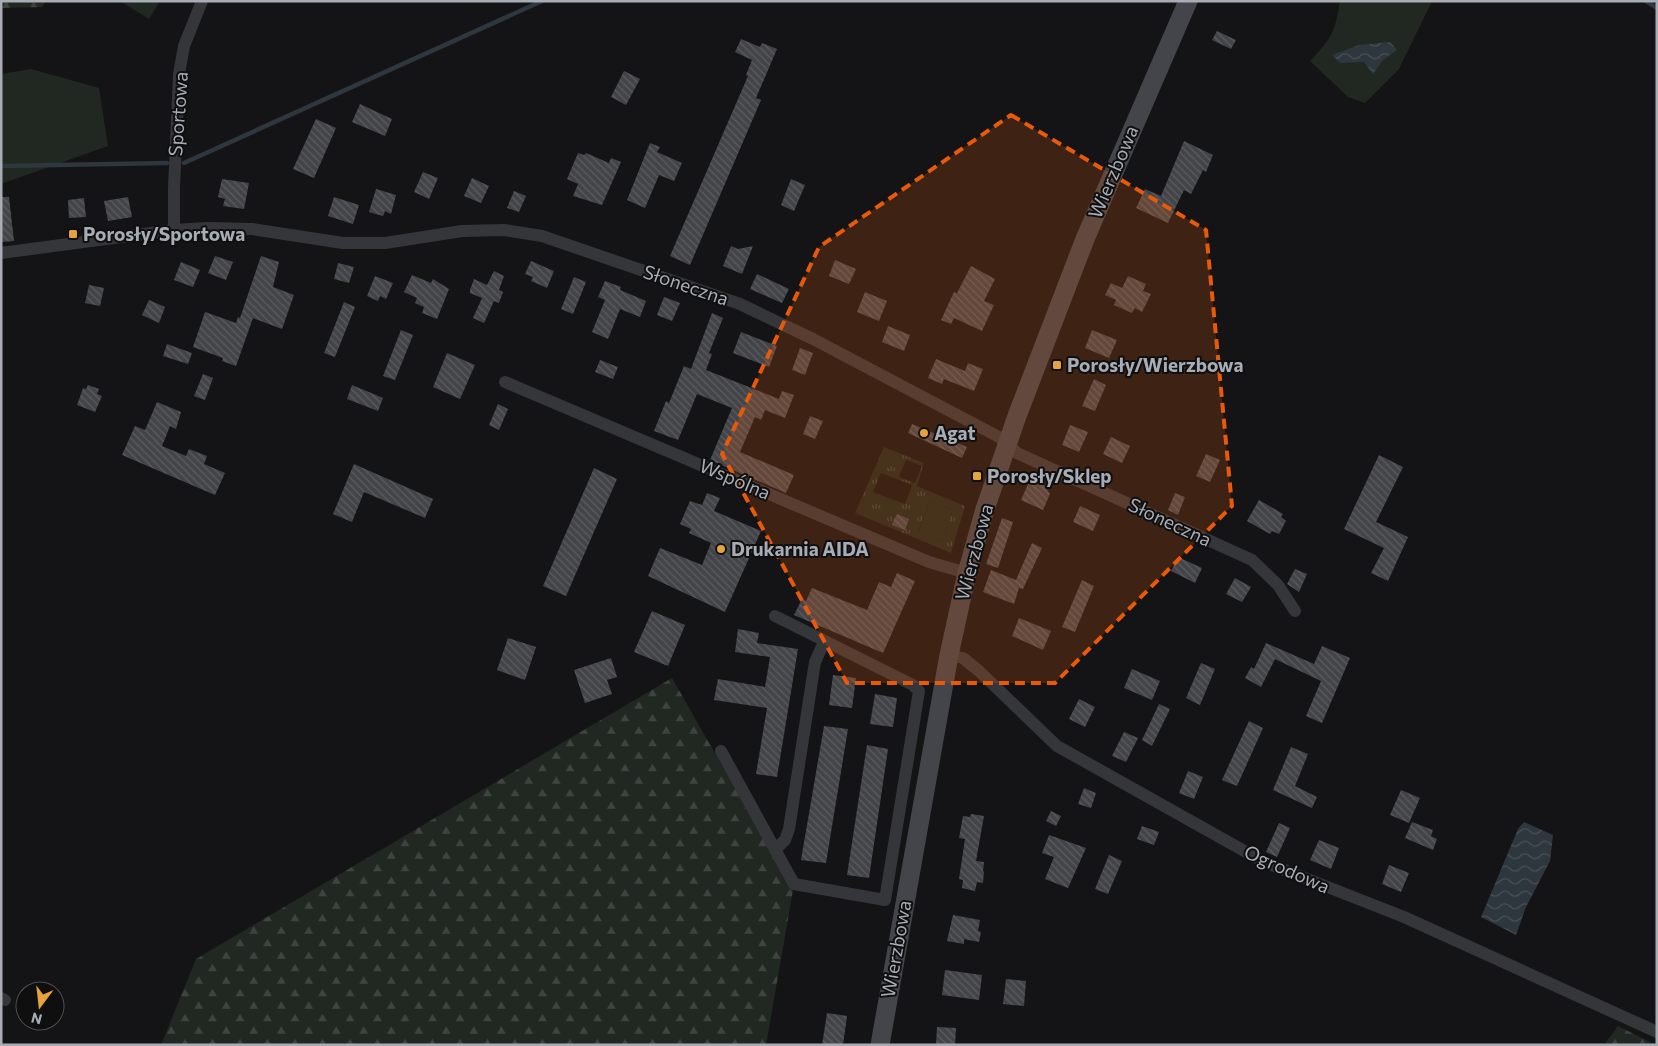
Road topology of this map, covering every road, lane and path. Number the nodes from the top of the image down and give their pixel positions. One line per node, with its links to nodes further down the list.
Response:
1 (202, 1): 3 (street, Sportowa)
2 (1188, 1): 6 (street, Wierzbowa)
3 (174, 230): 4 (street, Słoneczna); 6 (street, Słoneczna)
4 (1, 254)
5 (505, 382): 7 (street, Wspólna)
6 (1007, 444): 7 (street, Wierzbowa); 8 (street, Słoneczna)
7 (967, 574): 11 (street, Wierzbowa)
8 (1295, 610)
9 (775, 616): 10 (street)
10 (824, 642): 12 (street); 15 (street)
11 (949, 655): 13 (street, Wierzbowa); 18 (street, Ogrodowa)
12 (919, 691): 13 (street); 16 (street)
13 (942, 695): 17 (street, Wierzbowa)
14 (721, 751): 15 (street)
15 (776, 850): 16 (street)
16 (884, 900): 17 (street)
17 (905, 903): 19 (street, Wierzbowa)
18 (1657, 1032)
19 (880, 1045)

